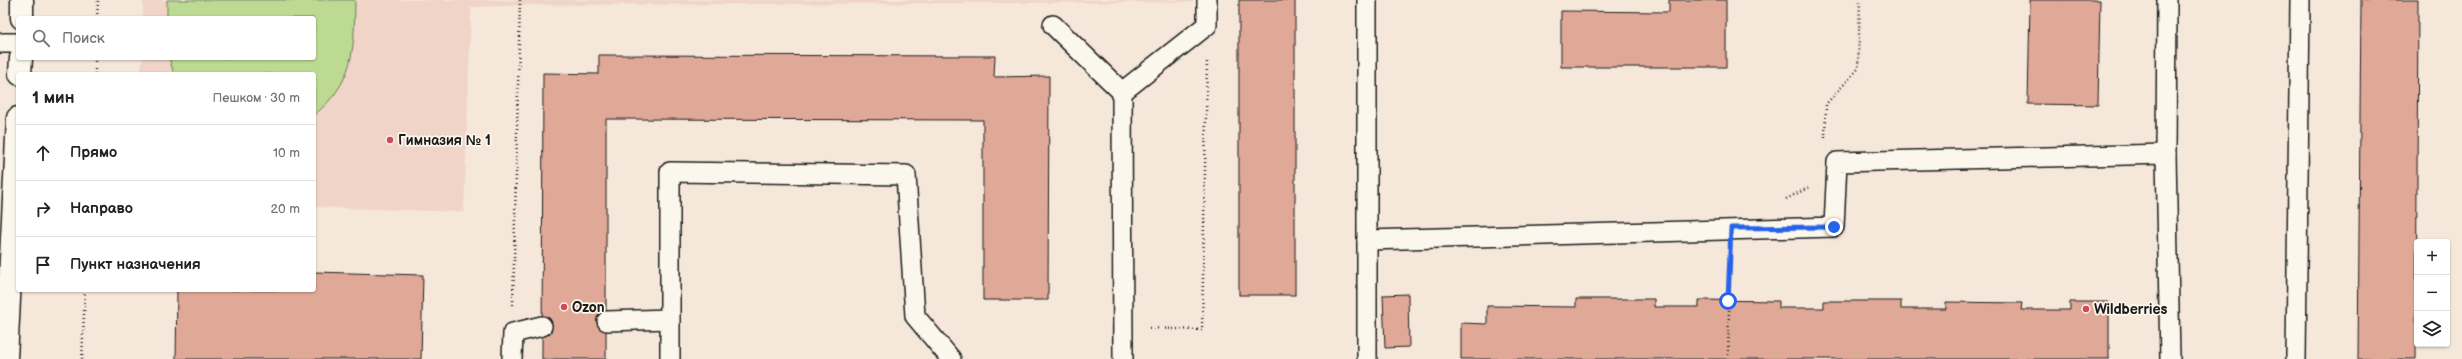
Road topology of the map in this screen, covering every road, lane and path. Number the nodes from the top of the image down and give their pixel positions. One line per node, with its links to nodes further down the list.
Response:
1 (22, 0): 9 (street)
2 (98, 0): 10 (path)
3 (520, 0): 32 (path)
4 (1207, 0): 12 (lane)
5 (1367, 0): 26 (lane)
6 (1860, 0): 20 (path)
7 (2167, 0): 21 (lane)
8 (2300, 0): 42 (lane)
9 (22, 16)
10 (97, 16)
11 (1054, 25): 19 (lane)
12 (1207, 25): 19 (lane); 31 (path)
13 (0, 43): 14 (lane)
14 (16, 43)
15 (21, 60): 17 (street)
16 (95, 60): 18 (path)
17 (20, 72)
18 (95, 72)
19 (1122, 92): 38 (lane)
20 (1825, 142)
21 (2166, 154): 25 (lane); 41 (lane)
22 (1809, 187): 23 (path)
23 (1781, 202)
24 (16, 205): 33 (street)
25 (1731, 228): 26 (lane); 40 (path)
26 (1367, 240): 39 (lane)
27 (85, 292): 34 (path)
28 (669, 319): 29 (lane); 36 (lane); 37 (lane)
29 (607, 321)
30 (542, 326): 32 (lane)
31 (1142, 328)
32 (513, 333): 35 (lane)
33 (6, 359)
34 (82, 359)
35 (512, 359)
36 (670, 359)
37 (951, 359)
38 (1123, 359)
39 (1367, 359)
40 (1728, 359)
41 (2170, 359)
42 (2296, 359)

